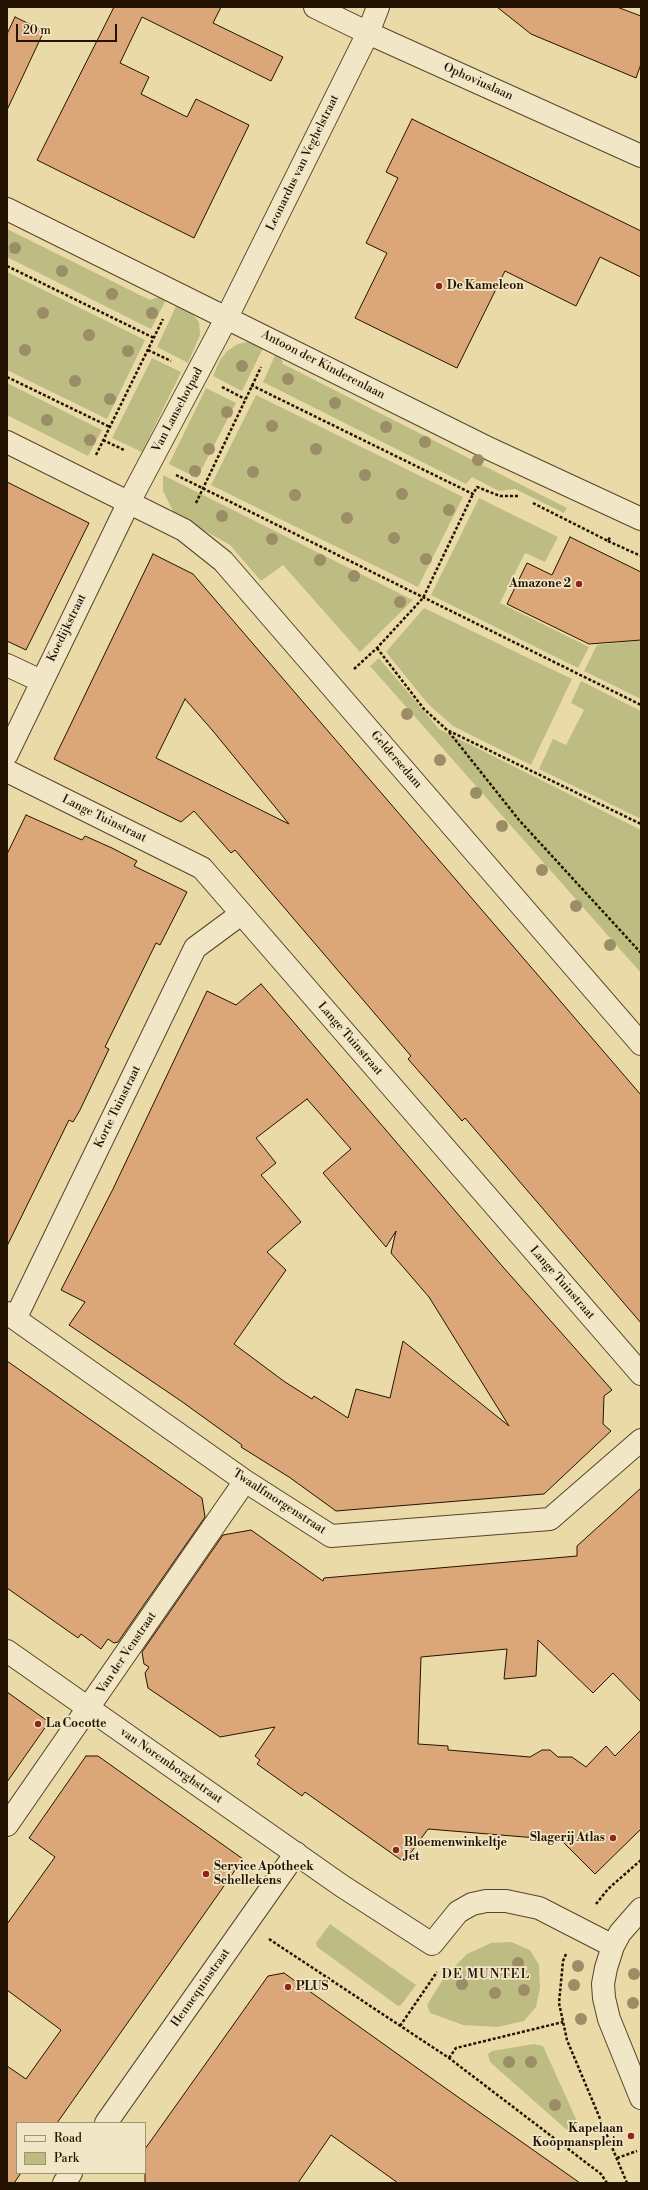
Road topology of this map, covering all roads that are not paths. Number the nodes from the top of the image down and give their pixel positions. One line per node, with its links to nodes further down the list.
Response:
1 (315, 7): 3 (street, Ophoviuslaan)
2 (378, 7): 3 (street, Leonardus van Veghelstraat)
3 (368, 33): 4 (street, Ophoviuslaan); 6 (street, Leonardus van Veghelstraat)
4 (641, 156)
5 (7, 209): 6 (street, Antoon der Kinderenlaan)
6 (227, 317): 8 (street, Van Lanschotpad); 9 (street, Antoon der Kinderenlaan)
7 (7, 442): 8 (street, Geldersedam)
8 (129, 502): 11 (street, Koedijkstraat); 15 (street, Geldersedam)
9 (632, 515)
10 (7, 665): 11 (street)
11 (41, 681): 12 (street, Koedijkstraat)
12 (7, 754)
13 (7, 771): 14 (street, Lange Tuinstraat)
14 (241, 914): 16 (street, Korte Tuinstraat); 17 (street, Lange Tuinstraat)
15 (641, 1044)
16 (11, 1315): 19 (street, Twaalfmorgenstraat)
17 (641, 1374)
18 (641, 1440): 19 (street, Twaalfmorgenstraat)
19 (245, 1480): 21 (street, Van der Venstraat)
20 (7, 1651): 21 (street, van Noremborghstraat)
21 (88, 1709): 22 (street, Van der Venstraat); 23 (street, van Noremborghstraat)
22 (7, 1825)
23 (296, 1853): 25 (street); 27 (street, Hennequinstraat)
24 (641, 1909): 25 (street)
25 (613, 1946): 26 (street)
26 (641, 2098)
27 (107, 2122)
28 (70, 2174): 29 (street)
29 (64, 2183)

